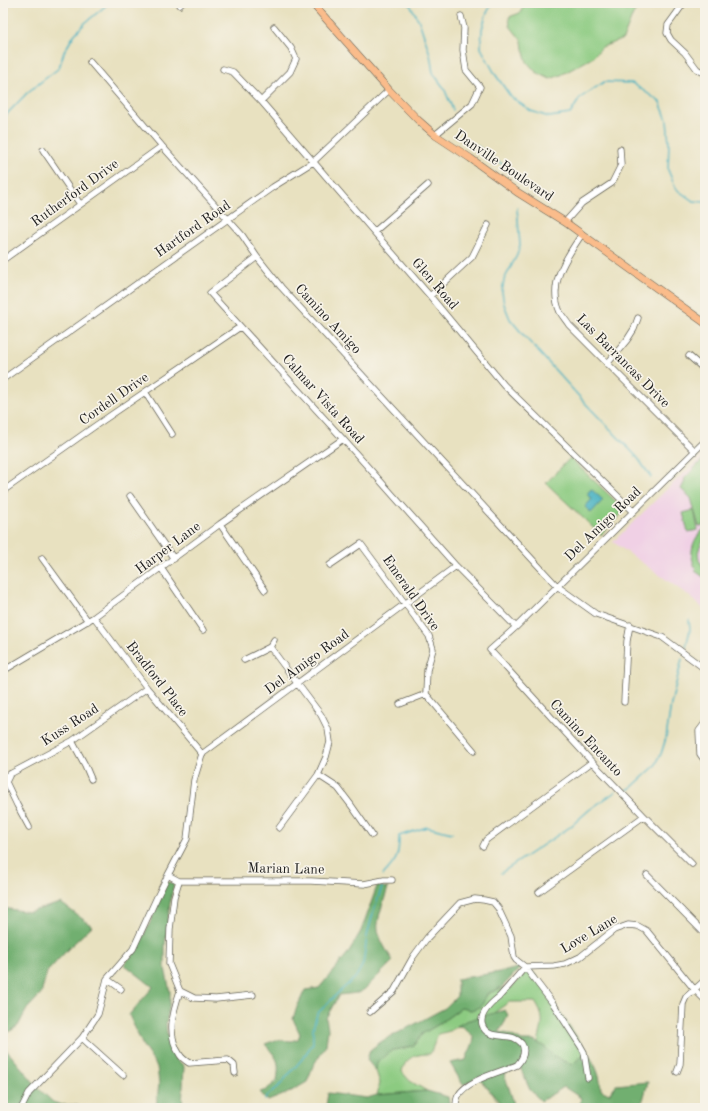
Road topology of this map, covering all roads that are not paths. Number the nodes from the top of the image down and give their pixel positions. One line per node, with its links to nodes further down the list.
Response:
1 (312, 3): 8 (main road, Danville Boulevard)
2 (684, 3): 7 (street)
3 (461, 16): 10 (street)
4 (274, 27): 9 (street)
5 (90, 62): 11 (street, Camino Amigo)
6 (223, 69): 9 (street, Glen Road)
7 (705, 72)
8 (389, 90): 10 (main road, Danville Boulevard); 14 (street, Hartford Road)
9 (261, 101): 14 (street, Glen Road)
10 (435, 135): 18 (main road, Danville Boulevard)
11 (162, 146): 16 (street, Rutherford Drive); 17 (street, Camino Amigo)
12 (620, 149): 18 (street)
13 (43, 150): 16 (street)
14 (313, 162): 17 (street, Hartford Road); 20 (street, Glen Road)
15 (428, 185): 20 (street)
16 (80, 204): 23 (street, Rutherford Drive)
17 (228, 220): 22 (street, Camino Amigo); 31 (street, Hartford Road)
18 (565, 222): 21 (main road, Danville Boulevard)
19 (488, 225): 24 (street)
20 (374, 232): 24 (street, Glen Road)
21 (582, 234): 26 (main road, Danville Boulevard); 29 (street, Las Barrancas Drive)
22 (257, 257): 27 (street, Calmar Vista Road); 46 (street, Camino Amigo)
23 (3, 260)
24 (430, 296): 39 (street, Glen Road)
25 (638, 318): 29 (street)
26 (705, 323)
27 (240, 326): 32 (street, Cordell Drive); 34 (street, Calmar Vista Road)
28 (689, 356): 30 (street)
29 (607, 364): 36 (street, Las Barrancas Drive)
30 (705, 370)
31 (3, 378)
32 (145, 392): 33 (street); 37 (street, Cordell Drive)
33 (172, 434)
34 (343, 440): 40 (street, Harper Lane); 44 (street, Calmar Vista Road)
35 (705, 441): 36 (street, Del Amigo Road)
36 (695, 451): 39 (street, Del Amigo Road)
37 (3, 492)
38 (130, 496): 42 (street)
39 (633, 511): 46 (street, Del Amigo Road)
40 (220, 524): 42 (street, Harper Lane); 47 (street)
41 (42, 558): 50 (street)
42 (174, 559): 45 (street, Harper Lane)
43 (330, 565): 48 (street, Emerald Drive)
44 (456, 566): 48 (street, Del Amigo Road); 52 (street)
45 (161, 568): 49 (street, Harper Lane); 53 (street)
46 (557, 586): 51 (street, Camino Amigo); 52 (street, Del Amigo Road)
47 (265, 590)
48 (406, 603): 59 (street, Del Amigo Road); 61 (street, Emerald Drive)
49 (94, 617): 50 (street, Harper Lane); 60 (street, Bradford Place)
50 (88, 621): 58 (street, Harper Lane)
51 (630, 625): 57 (street, Camino Amigo); 62 (street)
52 (516, 627): 69 (street, Camino Encanto)
53 (203, 630)
54 (274, 640): 55 (street)
55 (270, 647): 56 (street); 59 (street)
56 (244, 660)
57 (705, 669)
58 (3, 671)
59 (297, 684): 67 (street, Del Amigo Road); 71 (street)
60 (147, 688): 65 (street, Kuss Road); 67 (street, Bradford Place)
61 (426, 694): 63 (street); 66 (street)
62 (624, 702)
63 (400, 704)
64 (705, 723): 68 (street)
65 (72, 741): 70 (street, Kuss Road); 73 (street)
66 (474, 751)
67 (202, 754): 80 (street)
68 (705, 761)
69 (592, 762): 74 (street, Camino Encanto); 78 (street)
70 (10, 774): 72 (street, Kuss Road); 75 (street)
71 (318, 775): 76 (street); 77 (street)
72 (3, 777)
73 (91, 779)
74 (644, 816): 79 (street, Camino Encanto); 84 (street)
75 (29, 827)
76 (279, 828)
77 (372, 835)
78 (483, 846)
79 (692, 864)
80 (168, 875): 83 (street); 87 (street)
81 (647, 875): 85 (street)
82 (392, 880): 83 (street, Marian Lane)
83 (179, 881): 91 (street)
84 (539, 892)
85 (705, 934)
86 (526, 967): 90 (street, Love Lane); 94 (street); 99 (street); 101 (street)
87 (107, 979): 89 (street); 95 (street)
88 (705, 980): 90 (street)
89 (121, 989)
90 (694, 989): 93 (street, Love Lane); 96 (street)
91 (180, 991): 92 (street); 97 (street)
92 (253, 995)
93 (705, 1000)
94 (370, 1012)
95 (82, 1038): 98 (street); 100 (street)
96 (677, 1072)
97 (234, 1073)
98 (123, 1075)
99 (588, 1078)
100 (22, 1108)
101 (456, 1108)

